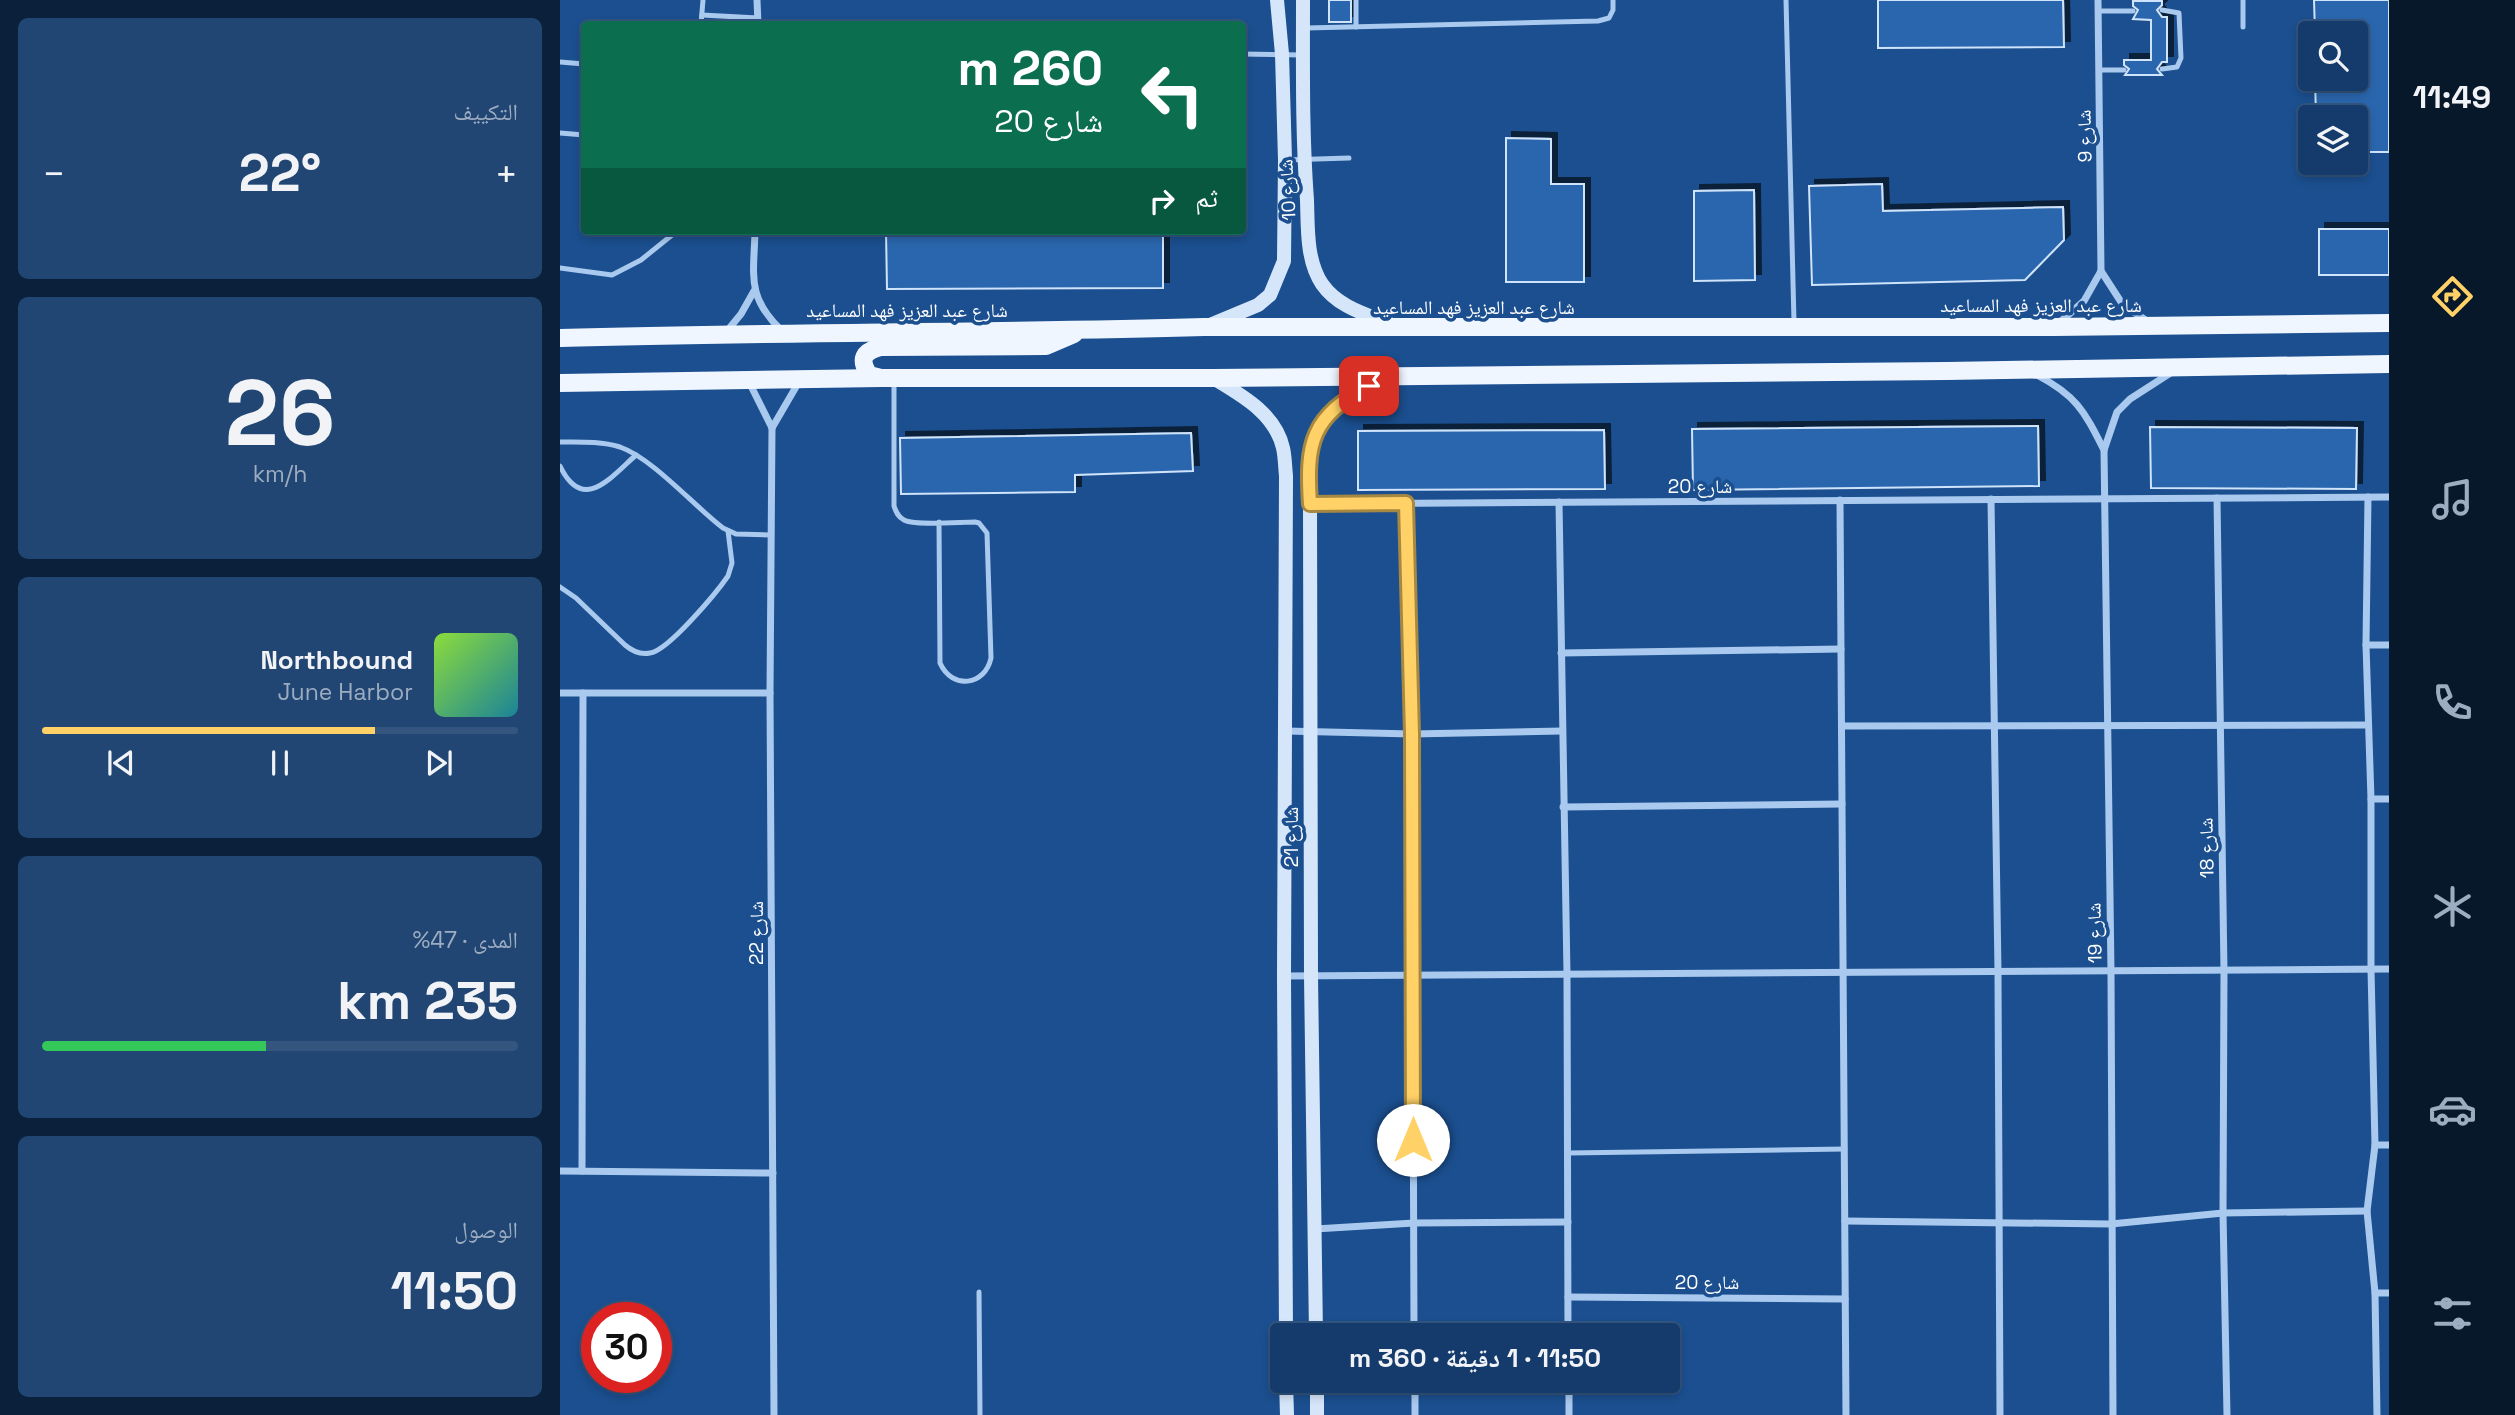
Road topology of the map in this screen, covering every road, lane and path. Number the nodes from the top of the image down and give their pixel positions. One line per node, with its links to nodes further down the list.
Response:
1 (703, 0): 13 (lane)
2 (757, 0): 15 (street)
3 (1277, 0): 20 (street, شارع 10)
4 (1303, 0): 18 (street, شارع 10)
5 (1356, 0): 16 (lane)
6 (1613, 0): 16 (lane)
7 (1786, 0): 40 (lane)
8 (2098, 0): 11 (street, شارع 9)
9 (2242, 0): 17 (lane)
10 (2162, 10): 24 (lane)
11 (2099, 11): 12 (lane); 25 (street, شارع 9)
12 (2133, 11)
13 (702, 15): 14 (lane); 15 (lane)
14 (701, 21)
15 (758, 21)
16 (1356, 27): 18 (lane)
17 (2243, 27)
18 (1303, 28): 21 (street, شارع 10)
19 (1246, 54): 20 (lane)
20 (1282, 54): 21 (lane); 31 (street, شارع 10)
21 (1303, 55): 30 (street, شارع 10)
22 (560, 62): 23 (lane)
23 (581, 64)
24 (2162, 69)
25 (2099, 70): 26 (lane); 35 (street, شارع 9)
26 (2124, 70)
27 (560, 134): 28 (lane)
28 (581, 135)
29 (1349, 158): 30 (lane)
30 (1304, 159): 31 (lane); 42 (street, شارع 10)
31 (1285, 160): 39 (street, شارع 10)
32 (672, 235): 34 (lane)
33 (755, 235): 36 (street)
34 (560, 268)
35 (2101, 271): 38 (street); 41 (street)
36 (754, 291): 44 (street); 45 (street)
37 (2389, 323): 38 (main road, شارع عبد العزيز فهد المساعيد)
38 (2154, 326): 41 (main road, شارع عبد العزيز فهد المساعيد)
39 (1204, 327): 42 (main road, شارع عبد العزيز فهد المساعيد); 43 (main road, شارع عبد العزيز فهد المساعيد)
40 (1794, 327): 41 (main road, شارع عبد العزيز فهد المساعيد); 42 (main road, شارع عبد العزيز فهد المساعيد)
41 (2054, 327)
42 (1401, 329)
43 (1084, 330): 44 (main road, شارع عبد العزيز فهد المساعيد); 51 (main road)
44 (783, 332): 45 (main road, شارع عبد العزيز فهد المساعيد)
45 (724, 334): 46 (main road, شارع عبد العزيز فهد المساعيد)
46 (560, 338)
47 (2389, 364): 48 (main road)
48 (2182, 366): 49 (main road); 58 (street, شارع 19)
49 (2024, 369): 50 (main road); 58 (street, شارع 19)
50 (1386, 377): 52 (main road); 69 (street, شارع 21)
51 (887, 378): 52 (main road); 53 (main road); 70 (lane)
52 (1213, 378): 86 (street, شارع 21)
53 (800, 380): 54 (main road); 56 (street, شارع 22)
54 (748, 381): 55 (main road); 56 (street, شارع 22)
55 (560, 383)
56 (772, 428): 72 (street, شارع 22)
57 (560, 442): 59 (lane)
58 (2104, 450): 65 (street, شارع 19)
59 (636, 455): 60 (lane); 71 (lane)
60 (560, 466)
61 (2368, 497): 62 (street); 63 (street); 74 (street)
62 (2389, 497)
63 (2217, 498): 65 (street); 85 (street, شارع 18)
64 (1991, 499): 65 (street, شارع 20); 66 (street, شارع 20); 83 (street)
65 (2105, 499): 84 (street, شارع 19)
66 (1840, 500): 67 (street, شارع 20); 76 (street)
67 (1559, 502): 68 (street, شارع 20); 77 (street)
68 (1406, 503): 69 (street, شارع 20); 89 (street)
69 (1310, 504): 88 (street, شارع 21)
70 (939, 522): 70 (lane)
71 (727, 531): 72 (lane); 73 (lane)
72 (771, 535): 80 (street, شارع 22)
73 (560, 587)
74 (2366, 645): 75 (street); 81 (street)
75 (2389, 645)
76 (1841, 649): 77 (street); 82 (street)
77 (1561, 653): 87 (street)
78 (560, 693): 79 (street)
79 (583, 693): 80 (street); 109 (street)
80 (770, 693): 110 (street, شارع 22)
81 (2368, 725): 85 (street); 90 (street)
82 (1842, 726): 83 (street); 92 (street)
83 (1994, 726): 84 (street); 97 (street)
84 (2107, 726): 85 (street); 98 (street, شارع 19)
85 (2220, 726): 96 (street, شارع 18)
86 (1286, 731): 88 (street); 102 (street, شارع 21)
87 (1562, 731): 89 (street); 93 (street)
88 (1310, 733): 89 (street); 103 (street, شارع 21)
89 (1412, 734): 100 (street)
90 (2371, 799): 91 (street); 94 (street)
91 (2389, 799)
92 (1842, 804): 93 (street); 99 (street)
93 (1563, 807): 101 (street)
94 (2371, 969): 95 (street); 96 (street); 104 (street)
95 (2389, 969)
96 (2224, 971): 98 (street); 112 (street, شارع 18)
97 (1998, 972): 98 (street); 99 (street); 116 (street)
98 (2111, 972): 117 (street, شارع 19)
99 (1845, 973): 101 (street); 106 (street)
100 (1413, 974): 101 (street); 103 (street); 115 (street)
101 (1567, 974): 107 (street)
102 (1284, 976): 103 (street); 124 (street, شارع 21)
103 (1311, 976): 118 (street, شارع 21)
104 (2375, 1145): 105 (street); 111 (street)
105 (2389, 1145)
106 (1844, 1149): 107 (lane); 114 (street)
107 (1568, 1153): 113 (street)
108 (560, 1171): 109 (street)
109 (582, 1171): 110 (street)
110 (773, 1172): 132 (street, شارع 22)
111 (2367, 1211): 112 (street); 120 (street)
112 (2223, 1213): 117 (street); 141 (street, شارع 18)
113 (1567, 1222): 115 (street); 122 (street)
114 (1845, 1222): 116 (street); 123 (street)
115 (1414, 1223): 118 (street); 126 (street)
116 (1999, 1223): 117 (street); 139 (street)
117 (2111, 1224): 140 (street, شارع 19)
118 (1314, 1229): 125 (street, شارع 21)
119 (979, 1292): 133 (lane)
120 (2375, 1293): 121 (street); 142 (street)
121 (2389, 1293)
122 (1568, 1297): 123 (street, شارع 20); 127 (street)
123 (1845, 1299): 138 (street)
124 (1286, 1323)
125 (1316, 1323)
126 (1414, 1323)
127 (1568, 1323)
128 (1286, 1393): 134 (street)
129 (1317, 1393): 135 (street)
130 (1415, 1393): 136 (street)
131 (1569, 1393): 137 (street)
132 (774, 1415)
133 (980, 1415)
134 (1287, 1415)
135 (1317, 1415)
136 (1415, 1415)
137 (1569, 1415)
138 (1846, 1415)
139 (2000, 1415)
140 (2113, 1415)
141 (2227, 1415)
142 (2377, 1415)

